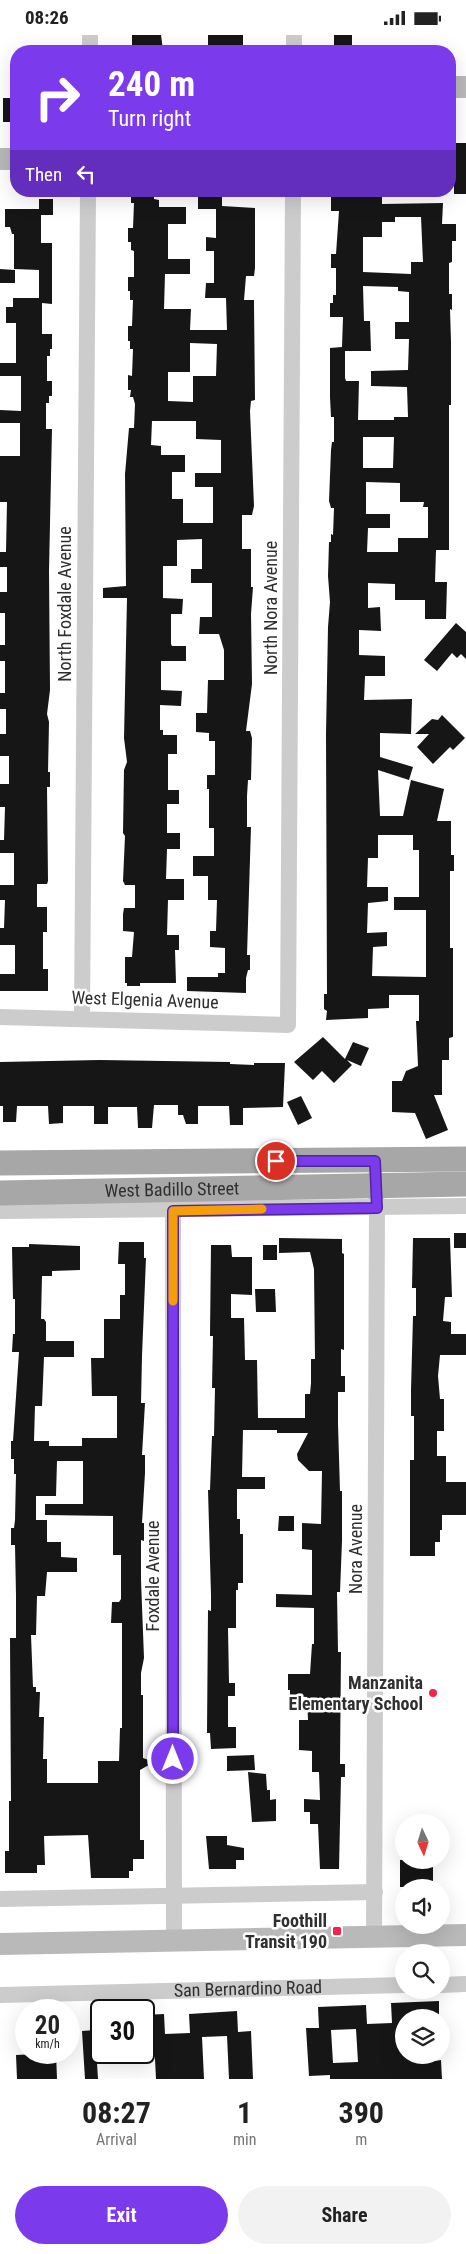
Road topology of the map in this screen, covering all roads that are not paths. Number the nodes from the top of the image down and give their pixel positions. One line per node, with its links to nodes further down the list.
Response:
1 (88, 197): 4 (street, North Foxdale Avenue)
2 (294, 197): 5 (street, North Nora Avenue)
3 (0, 1017): 4 (street, West Elgenia Avenue)
4 (82, 1017): 5 (street, West Elgenia Avenue)
5 (288, 1025)
6 (466, 1159): 7 (main road, West Badillo Street)
7 (375, 1161): 8 (main road, West Badillo Street); 11 (street, Nora Avenue)
8 (0, 1163)
9 (466, 1184): 11 (main road, West Badillo Street)
10 (0, 1193): 11 (main road, West Badillo Street)
11 (376, 1197): 12 (street); 14 (street); 15 (street, Nora Avenue)
12 (466, 1206)
13 (0, 1211): 14 (street)
14 (173, 1211): 16 (street, Foxdale Avenue)
15 (375, 1892): 16 (street); 19 (street, Nora Avenue)
16 (173, 1896): 17 (street); 20 (street, Foxdale Avenue)
17 (0, 1899)
18 (466, 1935): 19 (main road)
19 (374, 1937): 20 (main road)
20 (174, 1941): 21 (main road)
21 (0, 1944)
22 (465, 1984): 24 (street)
23 (395, 1985): 25 (street, San Bernardino Road)
24 (450, 1985)
25 (0, 1995)

